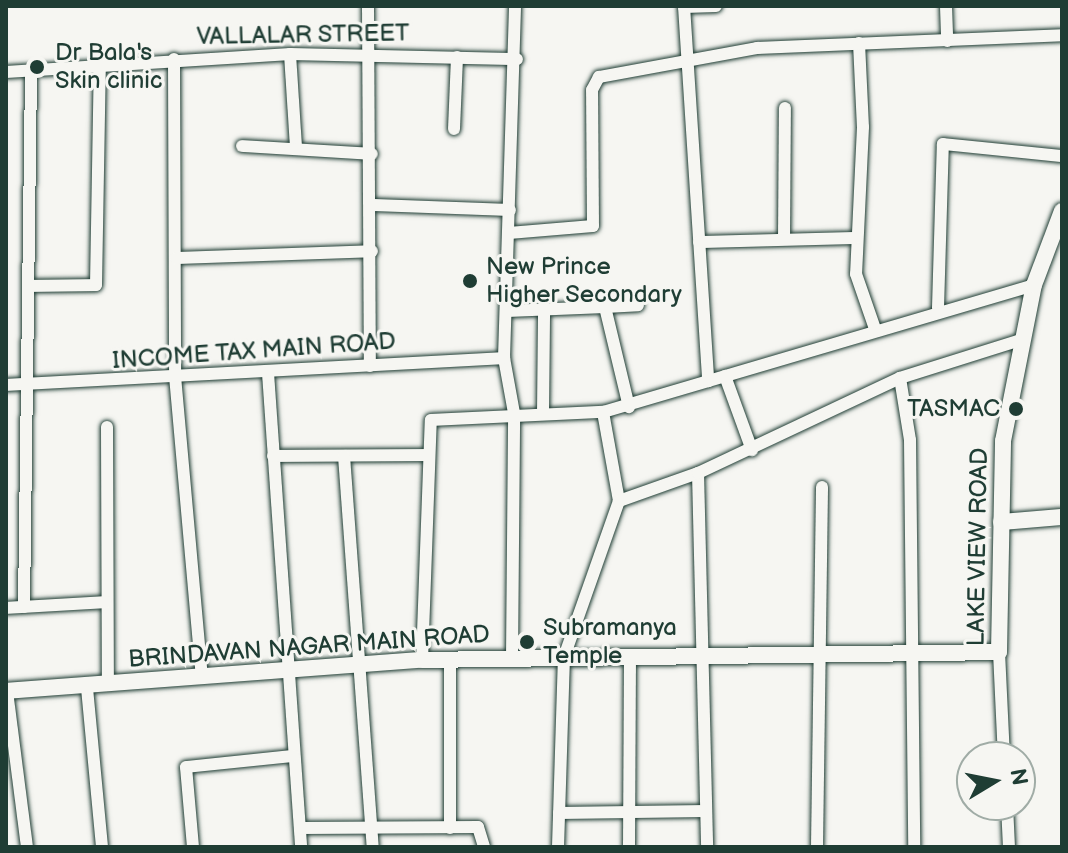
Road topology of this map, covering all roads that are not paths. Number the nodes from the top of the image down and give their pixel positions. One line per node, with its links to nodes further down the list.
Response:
1 (368, 6): 10 (street)
2 (515, 6): 13 (street)
3 (684, 6): 4 (street); 14 (street)
4 (716, 6)
5 (946, 6): 7 (street)
6 (1062, 35): 7 (street)
7 (947, 41): 8 (street)
8 (859, 43): 14 (street); 28 (street)
9 (290, 54): 10 (street, VALLALAR STREET); 12 (street, VALLALAR STREET); 21 (street)
10 (372, 54): 11 (street, VALLALAR STREET); 22 (street)
11 (457, 57): 13 (street, VALLALAR STREET); 19 (street)
12 (174, 59): 15 (street, VALLALAR STREET); 32 (street)
13 (517, 59): 25 (street)
14 (687, 64): 27 (street); 30 (street)
15 (100, 65): 16 (street, VALLALAR STREET); 34 (street)
16 (31, 71): 17 (street, VALLALAR STREET); 34 (street)
17 (6, 72)
18 (785, 108): 29 (street)
19 (454, 129)
20 (242, 146): 21 (street)
21 (296, 148): 22 (street)
22 (372, 154): 24 (street)
23 (1062, 156): 37 (street)
24 (374, 205): 25 (street); 31 (street)
25 (510, 210): 27 (street)
26 (1062, 211): 33 (street, LAKE VIEW ROAD)
27 (509, 233): 39 (street)
28 (857, 238): 29 (street); 40 (street)
29 (784, 239): 30 (street)
30 (699, 242): 48 (street)
31 (372, 251): 32 (street); 43 (street)
32 (176, 258): 45 (street)
33 (1034, 285): 37 (street); 41 (street, LAKE VIEW ROAD)
34 (31, 286): 49 (street)
35 (638, 305): 36 (street)
36 (605, 307): 38 (street); 51 (street)
37 (938, 308): 40 (street)
38 (544, 310): 39 (street); 54 (street)
39 (507, 311): 42 (street)
40 (875, 329): 46 (street)
41 (1024, 339): 47 (street); 64 (street, LAKE VIEW ROAD)
42 (504, 358): 43 (street, INCOME TAX MAIN ROAD); 53 (street)
43 (370, 366): 44 (street, INCOME TAX MAIN ROAD)
44 (268, 373): 45 (street, INCOME TAX MAIN ROAD); 58 (street)
45 (175, 376): 49 (street, INCOME TAX MAIN ROAD); 79 (street)
46 (725, 376): 48 (street); 56 (street)
47 (900, 378): 56 (street); 68 (street)
48 (708, 381): 51 (street)
49 (32, 383): 50 (street, INCOME TAX MAIN ROAD); 66 (street)
50 (6, 385)
51 (629, 407): 52 (street)
52 (603, 412): 54 (street); 62 (street)
53 (514, 413): 54 (street); 57 (street); 74 (street)
54 (543, 413)
55 (107, 427): 65 (street)
56 (752, 450): 60 (street)
57 (425, 455): 59 (street); 75 (street)
58 (273, 456): 59 (street); 78 (street)
59 (344, 456): 77 (street)
60 (698, 473): 62 (street); 71 (street)
61 (822, 487): 70 (street)
62 (619, 501): 72 (street)
63 (1062, 517): 64 (street)
64 (1001, 522): 69 (street, LAKE VIEW ROAD)
65 (106, 602): 66 (street); 80 (street)
66 (24, 607): 67 (street)
67 (6, 608)
68 (912, 650): 69 (street, BRINDAVAN NAGAR MAIN ROAD); 70 (street, BRINDAVAN NAGAR MAIN ROAD); 103 (street)
69 (999, 652): 83 (street, LAKE VIEW ROAD)
70 (824, 654): 71 (street, BRINDAVAN NAGAR MAIN ROAD); 102 (street)
71 (699, 656): 73 (street, BRINDAVAN NAGAR MAIN ROAD); 86 (street)
72 (564, 657): 73 (street, BRINDAVAN NAGAR MAIN ROAD); 74 (street, BRINDAVAN NAGAR MAIN ROAD); 88 (street)
73 (630, 657): 87 (street)
74 (512, 658): 76 (street, BRINDAVAN NAGAR MAIN ROAD)
75 (422, 660): 76 (street, BRINDAVAN NAGAR MAIN ROAD); 77 (street, BRINDAVAN NAGAR MAIN ROAD)
76 (450, 660): 92 (street)
77 (358, 666): 78 (street, BRINDAVAN NAGAR MAIN ROAD); 90 (street)
78 (285, 670): 79 (street, BRINDAVAN NAGAR MAIN ROAD); 84 (street)
79 (202, 678): 80 (street, BRINDAVAN NAGAR MAIN ROAD)
80 (108, 685): 81 (street, BRINDAVAN NAGAR MAIN ROAD)
81 (87, 688): 82 (street, BRINDAVAN NAGAR MAIN ROAD); 94 (street)
82 (6, 691): 85 (street)
83 (1003, 741)
84 (293, 756): 91 (street); 95 (street)
85 (12, 790): 93 (street)
86 (706, 811): 87 (street); 101 (street)
87 (627, 812): 88 (street); 100 (street)
88 (559, 813): 99 (street)
89 (1008, 821): 104 (street)
90 (371, 823): 91 (street); 92 (street); 97 (street)
91 (300, 828): 96 (street)
92 (450, 828): 98 (street)
93 (27, 847)
94 (102, 847)
95 (193, 847)
96 (301, 847)
97 (373, 847)
98 (484, 847)
99 (558, 847)
100 (629, 847)
101 (707, 847)
102 (817, 847)
103 (914, 847)
104 (1009, 847)

